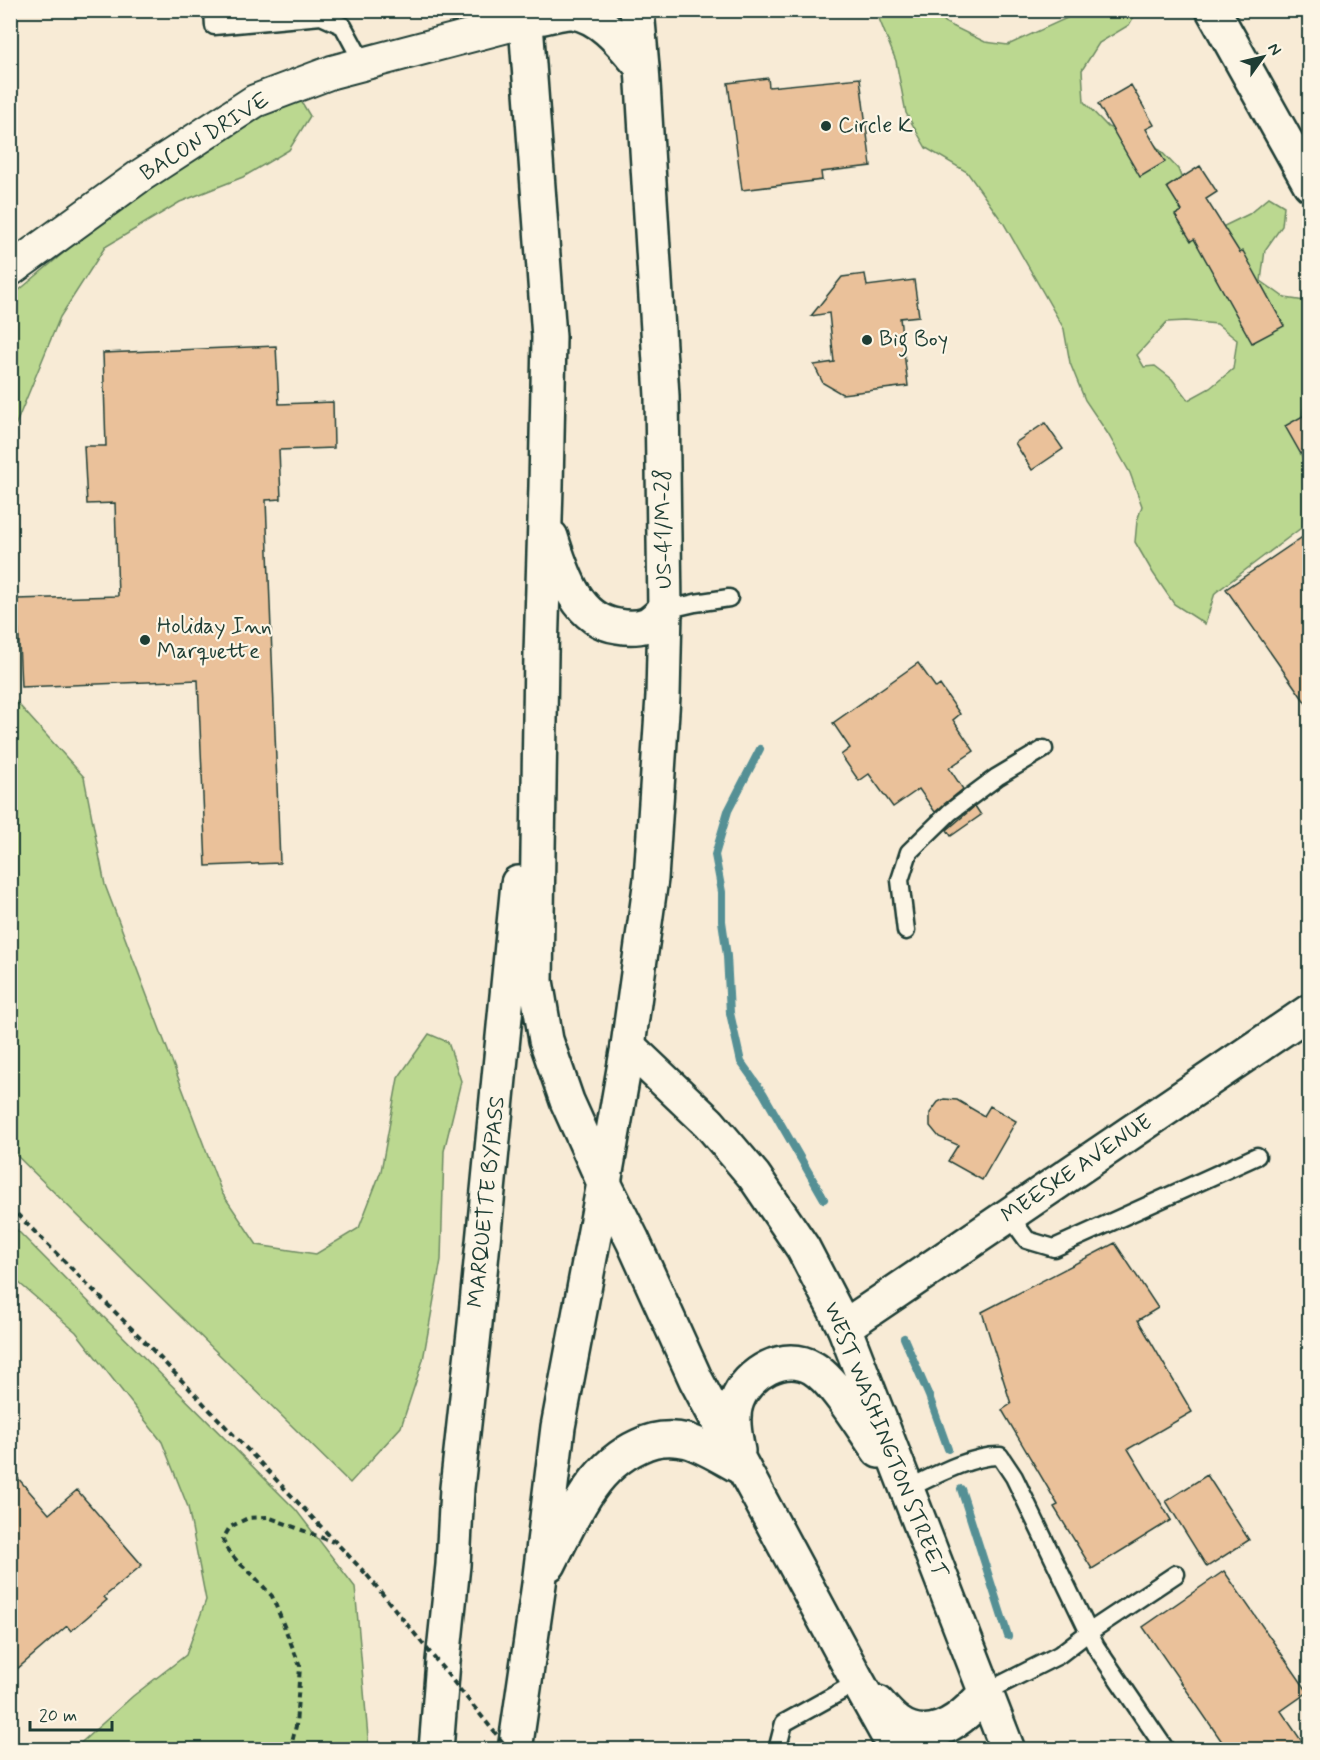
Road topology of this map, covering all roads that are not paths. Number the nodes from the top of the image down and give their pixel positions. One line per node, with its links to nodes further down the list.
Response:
1 (213, 10): 5 (lane)
2 (637, 10): 6 (main road, US-41/M-28)
3 (1213, 10): 7 (main road)
4 (526, 16): 5 (street, BACON DRIVE); 6 (main road); 9 (main road)
5 (363, 63): 8 (street, BACON DRIVE)
6 (642, 66): 11 (main road, US-41/M-28)
7 (1310, 184)
8 (10, 270)
9 (544, 515): 11 (main road); 12 (main road)
10 (729, 598): 11 (lane)
11 (665, 610): 16 (main road, US-41/M-28)
12 (541, 654): 18 (main road); 28 (main road, MARQUETTE BYPASS)
13 (1044, 749): 14 (lane)
14 (906, 931)
15 (1310, 1011): 19 (main road, MEESKE AVENUE)
16 (628, 1046): 18 (main road); 20 (main road, WEST WASHINGTON STREET)
17 (1257, 1156): 19 (lane)
18 (604, 1183): 21 (main road); 24 (main road)
19 (1009, 1215): 20 (main road, MEESKE AVENUE)
20 (844, 1327): 22 (main road, WEST WASHINGTON STREET)
21 (742, 1468): 22 (main road); 24 (main road); 26 (main road)
22 (907, 1489): 25 (lane); 27 (main road, WEST WASHINGTON STREET)
23 (1176, 1574): 25 (lane)
24 (539, 1584): 29 (main road)
25 (1089, 1632): 27 (lane); 33 (lane)
26 (858, 1682): 27 (main road); 30 (lane); 31 (main road)
27 (986, 1692): 32 (main road, WEST WASHINGTON STREET)
28 (436, 1749)
29 (515, 1749)
30 (777, 1749)
31 (896, 1749)
32 (1008, 1749)
33 (1166, 1749)

